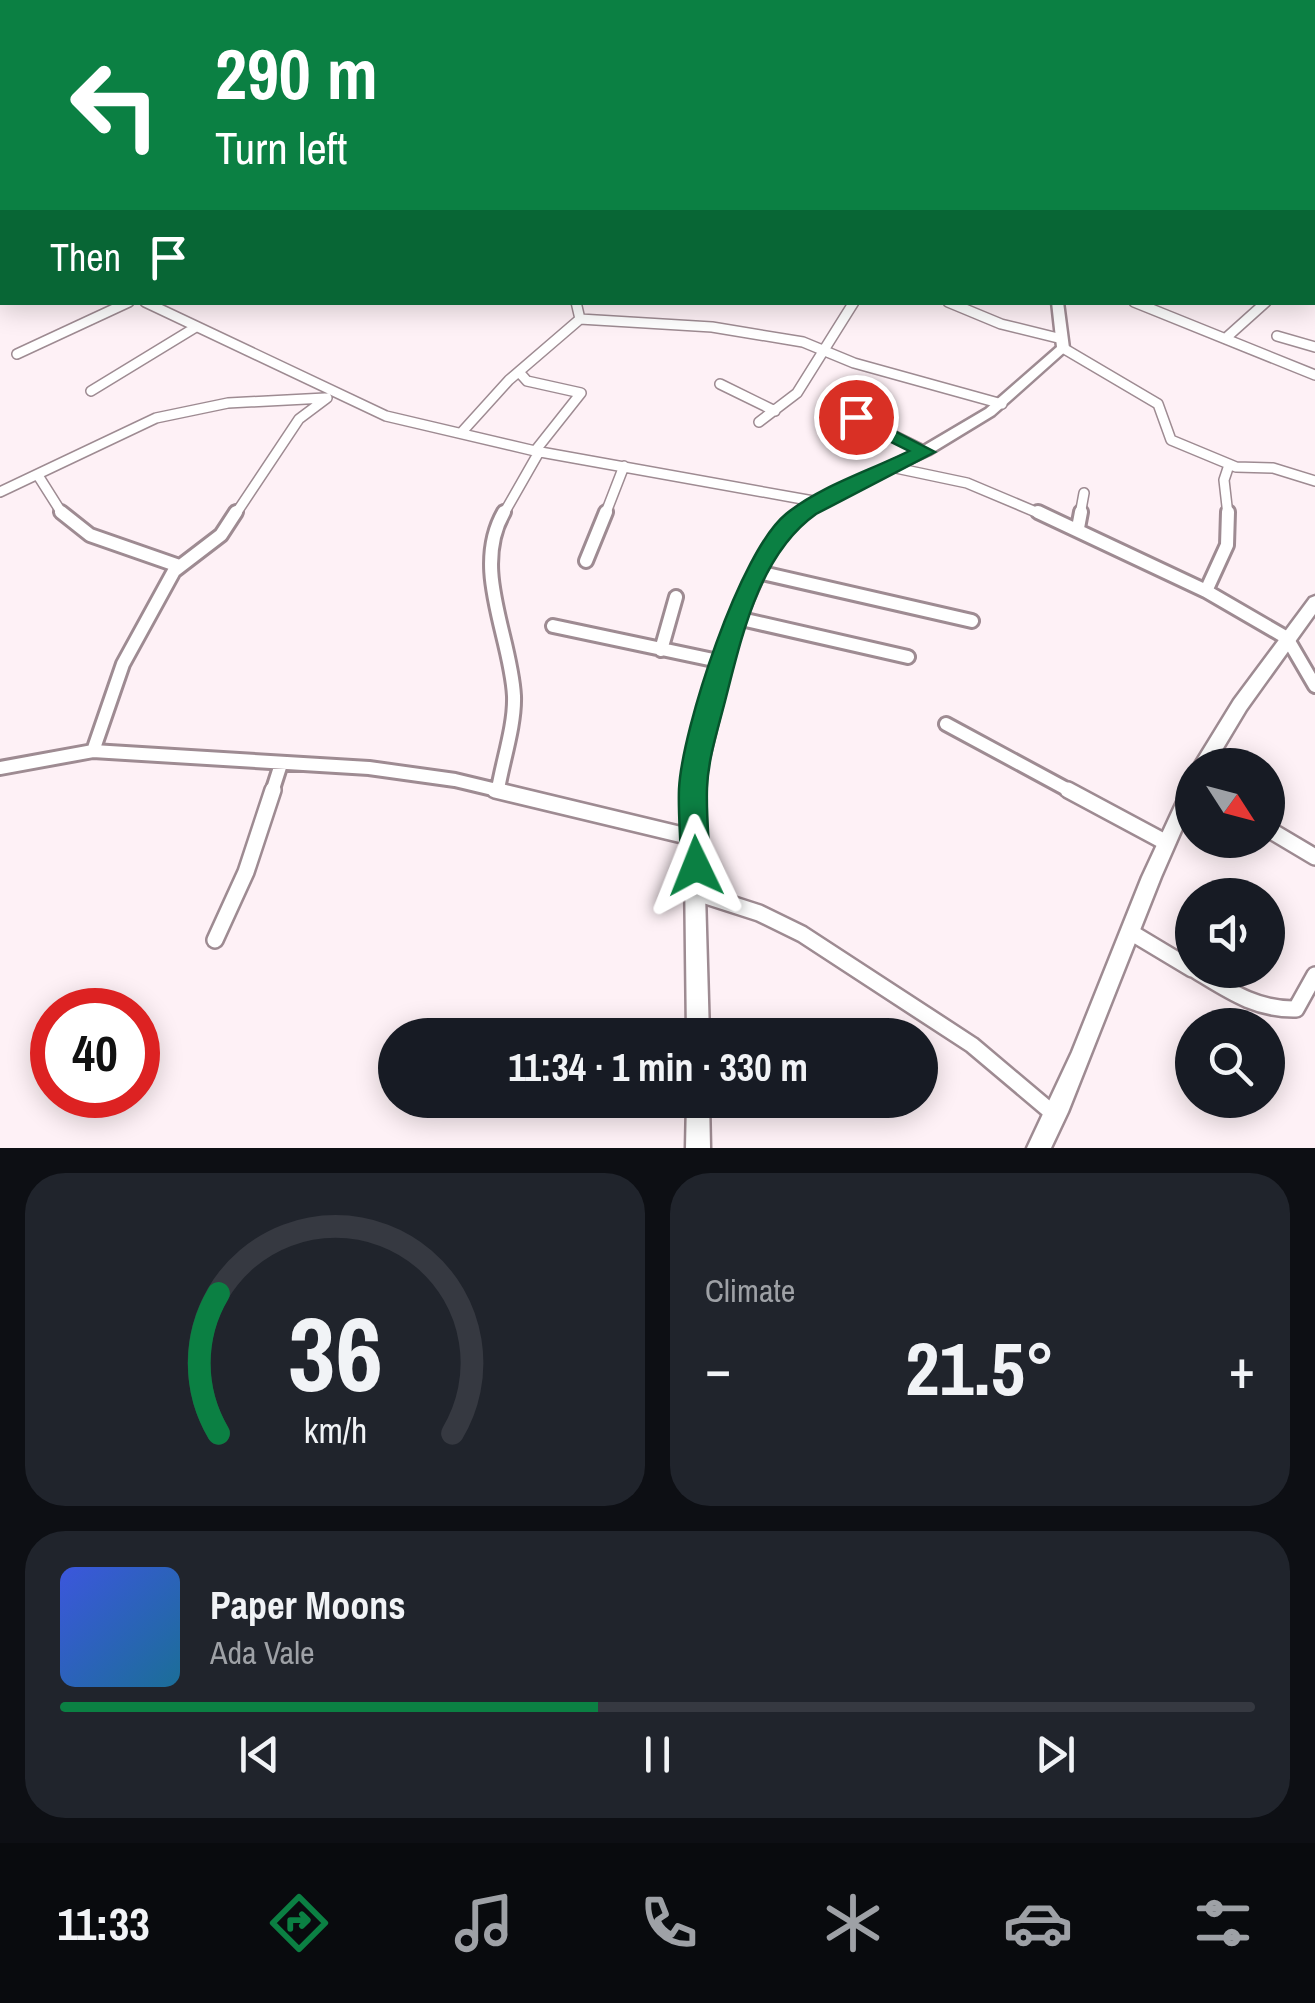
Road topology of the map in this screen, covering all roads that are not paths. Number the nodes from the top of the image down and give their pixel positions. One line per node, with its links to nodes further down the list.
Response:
1 (123, 305): 16 (street)
2 (152, 305): 10 (street)
3 (577, 305): 9 (street)
4 (852, 305): 14 (street)
5 (955, 305): 13 (street)
6 (1057, 305): 13 (street)
7 (1152, 305): 12 (street)
8 (1263, 305): 12 (street)
9 (580, 319): 14 (street); 17 (street)
10 (196, 327): 20 (street); 21 (street)
11 (1277, 336): 15 (street)
12 (1227, 337): 18 (street)
13 (1063, 343): 23 (street); 30 (street)
14 (823, 347): 23 (street); 24 (street)
15 (1315, 347)
16 (18, 354)
17 (520, 372): 27 (street); 28 (street)
18 (1315, 375)
19 (720, 384): 24 (street)
20 (91, 391)
21 (344, 397): 22 (street); 27 (street)
22 (327, 398): 33 (street); 40 (street)
23 (1002, 404): 29 (street)
24 (775, 412): 26 (street)
25 (856, 417): 29 (street)
26 (759, 422)
27 (460, 433): 28 (street)
28 (537, 451): 31 (street); 58 (street)
29 (925, 452): 32 (street)
30 (1228, 465): 34 (street); 42 (street)
31 (624, 466): 37 (street); 39 (street)
32 (891, 467): 37 (street); 38 (street)
33 (39, 478): 35 (street); 40 (street)
34 (1315, 481)
35 (0, 492)
36 (1084, 493): 38 (street)
37 (820, 502): 41 (street)
38 (1078, 528): 42 (street)
39 (586, 561)
40 (179, 566): 55 (street)
41 (758, 572): 45 (street); 46 (street)
42 (1206, 590): 48 (street)
43 (676, 597): 49 (street)
44 (1315, 602): 48 (street)
45 (737, 618): 50 (street); 51 (street)
46 (972, 621)
47 (553, 626): 49 (street)
48 (1286, 638): 52 (street); 54 (street)
49 (661, 650): 51 (street)
50 (908, 657)
51 (723, 662): 60 (street)
52 (1315, 686)
53 (946, 724): 62 (street)
54 (1213, 748)
55 (93, 751): 56 (street); 57 (street)
56 (281, 764): 58 (street); 66 (street)
57 (1, 770)
58 (498, 790): 60 (street)
59 (1175, 822): 62 (street)
60 (695, 838): 64 (street)
61 (1285, 839): 63 (street)
62 (1165, 842): 65 (street)
63 (1315, 857)
64 (697, 893): 70 (street); 71 (street)
65 (1132, 934): 67 (street); 71 (street)
66 (215, 940)
67 (1175, 958)
68 (1315, 975): 69 (street)
69 (1226, 988)
70 (698, 1018)
71 (1056, 1115): 74 (street)
72 (698, 1118): 73 (street)
73 (698, 1148)
74 (1038, 1148)

